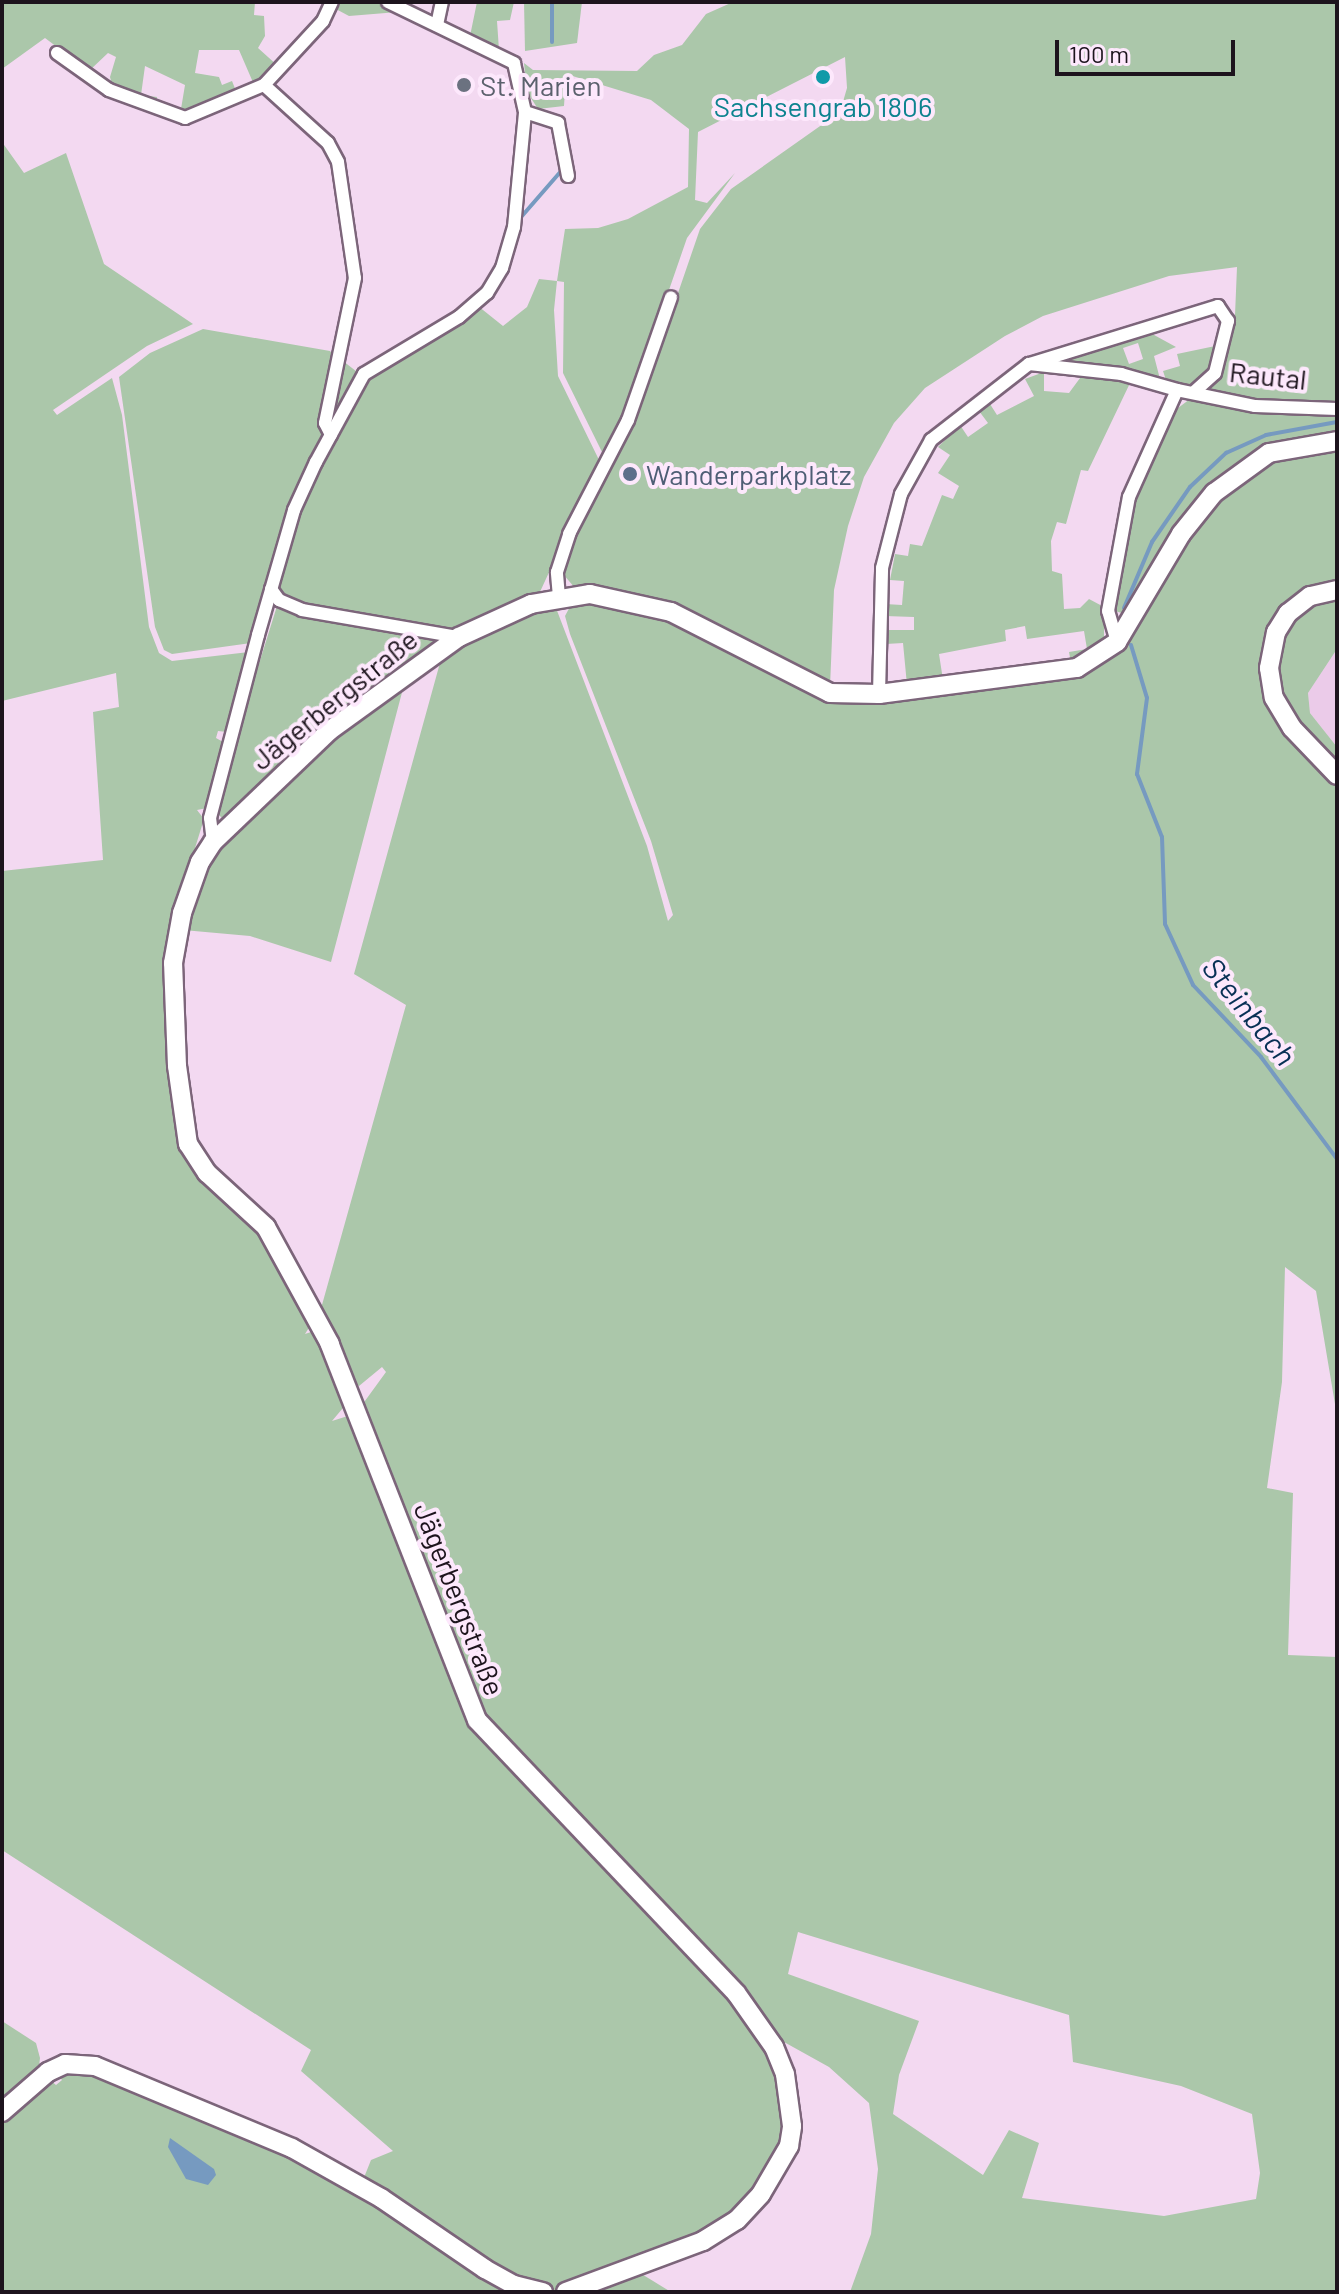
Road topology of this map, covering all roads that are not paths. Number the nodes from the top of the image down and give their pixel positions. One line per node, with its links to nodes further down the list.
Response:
1 (332, 2): 6 (street)
2 (388, 2): 4 (street)
3 (442, 2): 4 (street)
4 (437, 25): 7 (street, Jägerbergstraße)
5 (57, 53): 6 (street)
6 (264, 85): 14 (street)
7 (525, 112): 8 (street); 14 (street, Jägerbergstraße)
8 (568, 176)
9 (671, 297): 18 (street)
10 (1029, 364): 11 (street, Rautal); 12 (street); 21 (street)
11 (1177, 390): 12 (street, Rautal); 20 (street)
12 (1194, 392): 13 (street, Rautal)
13 (1337, 409)
14 (331, 435): 16 (street, Jägerbergstraße)
15 (1337, 441): 20 (street)
16 (271, 589): 19 (street, Jägerbergstraße); 23 (street, Jägerbergstraße)
17 (1337, 590): 22 (street)
18 (559, 597): 19 (street, Jägerbergstraße); 21 (street, Jägerbergstraße)
19 (459, 637): 23 (street, Jägerbergstraße)
20 (1117, 642): 21 (street, Jägerbergstraße)
21 (879, 694)
22 (1337, 775)
23 (213, 842): 26 (street, Jägerbergstraße)
24 (2, 2112): 25 (street)
25 (543, 2292)
26 (566, 2292)

